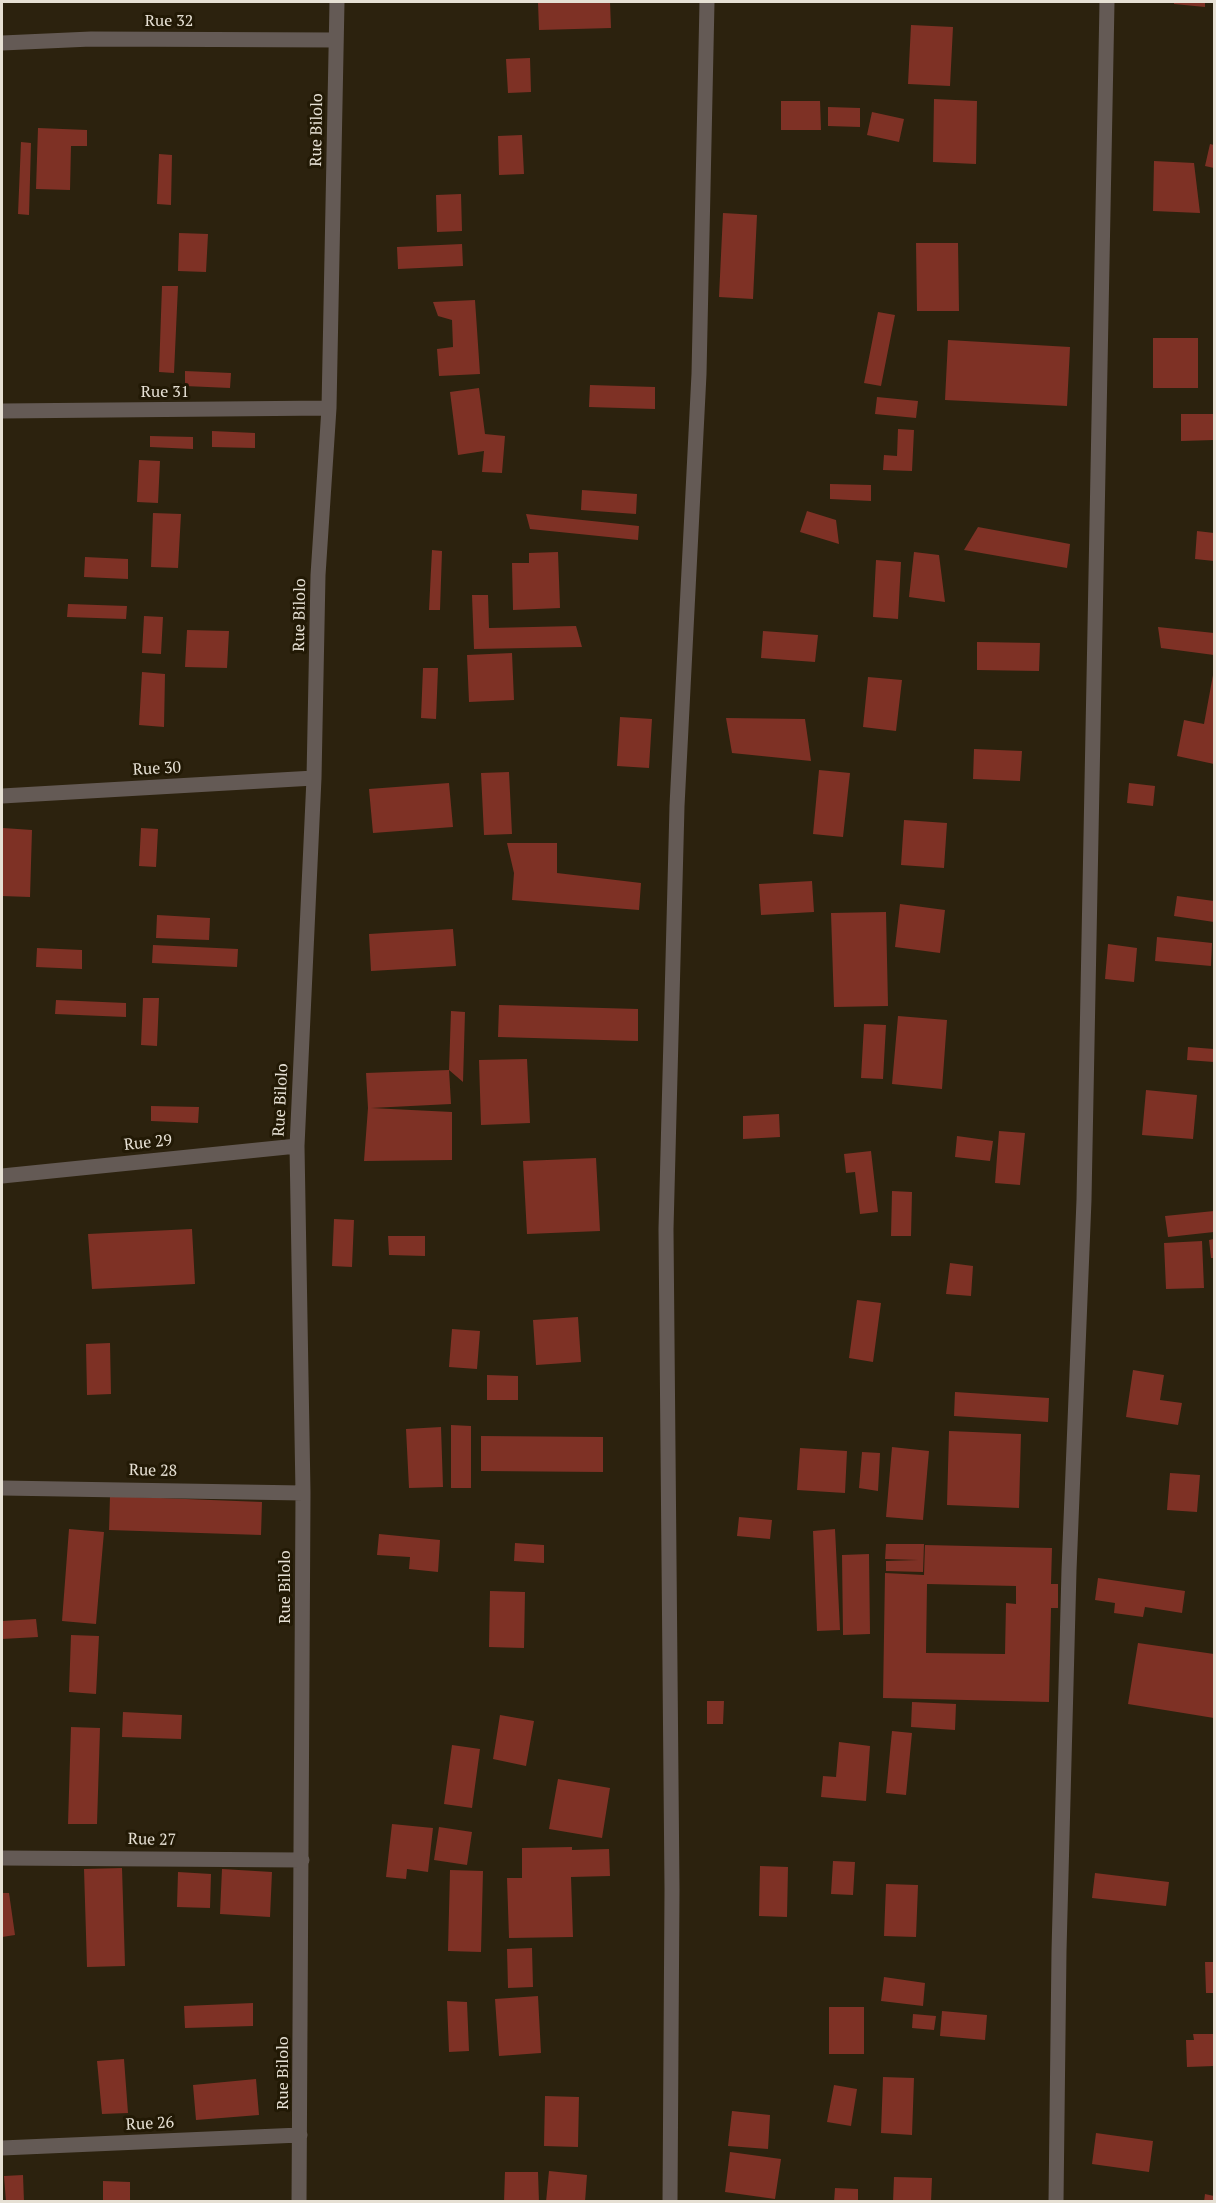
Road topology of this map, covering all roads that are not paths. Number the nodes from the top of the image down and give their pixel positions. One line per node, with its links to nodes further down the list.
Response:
1 (337, 2): 4 (street, Rue Bilolo)
2 (707, 2): 19 (street)
3 (1107, 2): 20 (street)
4 (336, 39): 5 (street, Rue 32); 6 (street, Rue Bilolo)
5 (2, 43)
6 (329, 408): 7 (street, Rue 31); 8 (street, Rue Bilolo)
7 (2, 411)
8 (314, 778): 9 (street, Rue 30); 10 (street, Rue Bilolo)
9 (2, 796)
10 (297, 1146): 11 (street, Rue 29); 13 (street, Rue Bilolo)
11 (2, 1176)
12 (2, 1488): 13 (street, Rue 28)
13 (303, 1493): 15 (street, Rue Bilolo)
14 (2, 1858): 15 (street, Rue 27)
15 (302, 1860): 16 (street, Rue Bilolo)
16 (300, 2135): 17 (street, Rue 26); 18 (street, Rue Bilolo)
17 (2, 2148)
18 (299, 2202)
19 (670, 2202)
20 (1056, 2202)

